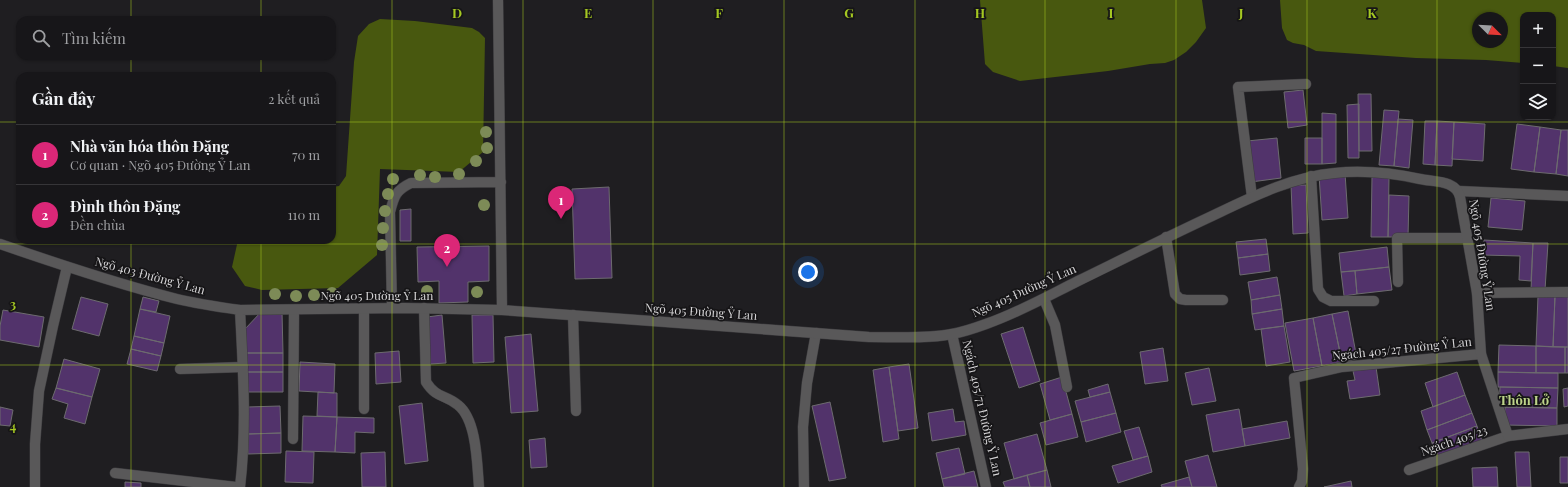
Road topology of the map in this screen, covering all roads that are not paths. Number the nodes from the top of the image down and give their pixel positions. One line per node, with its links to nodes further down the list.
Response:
1 (498, 0): 4 (street)
2 (1306, 84): 7 (street)
3 (1311, 176): 5 (street, Ngõ 405 Đường Ỷ Lan); 7 (street, Ngõ 405 Đường Ỷ Lan); 17 (street)
4 (501, 182): 18 (street); 23 (street)
5 (1459, 192): 6 (street); 9 (street, Ngõ 405 Đường Ỷ Lan)
6 (1568, 196)
7 (1252, 197): 8 (street, Ngõ 405 Đường Ỷ Lan)
8 (1166, 238): 15 (street, Ngõ 405 Đường Ỷ Lan); 16 (street)
9 (1467, 238): 12 (street); 14 (street, Ngõ 405 Đường Ỷ Lan)
10 (0, 244): 11 (street, Ngõ 403 Đường Ỷ Lan)
11 (67, 267): 21 (street, Ngõ 403 Đường Ỷ Lan); 38 (street)
12 (1398, 282)
13 (1568, 292): 14 (street)
14 (1477, 293): 27 (street, Ngõ 405 Đường Ỷ Lan)
15 (1044, 299): 26 (street, Ngõ 405 Đường Ỷ Lan); 30 (street)
16 (1223, 300)
17 (1374, 301)
18 (392, 308): 19 (street, Ngõ 405 Đường Ỷ Lan); 20 (street, Ngõ 405 Đường Ỷ Lan)
19 (424, 308): 23 (street, Ngõ 405 Đường Ỷ Lan); 41 (street)
20 (364, 309): 22 (street, Ngõ 405 Đường Ỷ Lan); 31 (street)
21 (240, 310): 22 (street, Ngõ 405 Đường Ỷ Lan); 28 (street)
22 (294, 310): 35 (street)
23 (502, 310): 24 (street, Ngõ 405 Đường Ỷ Lan)
24 (573, 315): 25 (street, Ngõ 405 Đường Ỷ Lan); 32 (street)
25 (816, 333): 26 (street, Ngõ 405 Đường Ỷ Lan); 42 (street)
26 (952, 334): 43 (street, Ngách 405/71 Đường Ỷ Lan)
27 (1481, 354): 34 (street, Ngõ 405 Đường Ỷ Lan); 44 (street, Ngách 405/27 Đường Ỷ Lan)
28 (243, 367): 29 (street); 40 (street)
29 (180, 368)
30 (1068, 387)
31 (364, 410)
32 (576, 411)
33 (1568, 429): 34 (street)
34 (1508, 436): 36 (street, Ngách 405/23)
35 (293, 439)
36 (1409, 470)
37 (115, 473): 39 (street)
38 (35, 487)
39 (236, 487)
40 (240, 487)
41 (480, 487)
42 (804, 487)
43 (986, 487)
44 (1299, 487)

